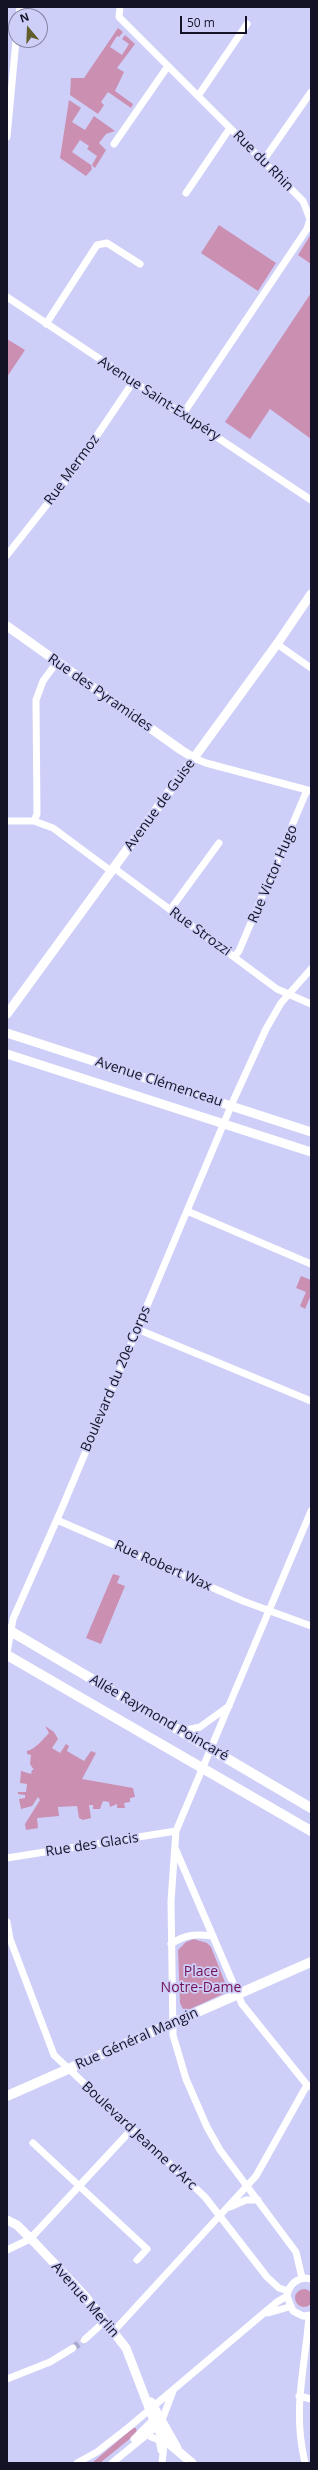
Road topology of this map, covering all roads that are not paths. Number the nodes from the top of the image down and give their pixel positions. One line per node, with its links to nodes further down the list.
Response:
1 (120, 7): 4 (street, Rue du Rhin)
2 (247, 24): 6 (street)
3 (15, 48): 8 (street)
4 (168, 66): 6 (street, Rue du Rhin); 9 (street)
5 (311, 92): 10 (street)
6 (198, 96): 7 (street, Rue du Rhin)
7 (230, 128): 10 (street, Rue du Rhin); 11 (street)
8 (7, 137)
9 (114, 144)
10 (263, 161): 16 (street, Rue du Rhin)
11 (186, 193)
12 (140, 264): 14 (street)
13 (7, 297): 14 (street, Avenue Saint-Exupéry)
14 (46, 324): 15 (street, Avenue Saint-Exupéry)
15 (133, 382): 16 (street, Avenue Saint-Exupéry); 18 (street, Rue Mermoz)
16 (183, 414): 17 (street, Avenue Saint-Exupéry)
17 (311, 500)
18 (7, 555)
19 (311, 594): 21 (street, Avenue de Guise)
20 (7, 626): 22 (street, Rue des Pyramides)
21 (277, 644): 23 (street); 24 (street, Avenue de Guise)
22 (57, 662): 24 (street, Rue des Pyramides); 27 (street)
23 (311, 668)
24 (194, 758): 25 (street); 29 (street, Avenue de Guise)
25 (309, 790): 31 (street, Rue Victor Hugo)
26 (7, 821): 27 (street)
27 (34, 821): 29 (street, Rue Strozzi)
28 (219, 843): 30 (street)
29 (113, 870): 30 (street, Rue Strozzi); 35 (street, Avenue de Guise)
30 (170, 910): 31 (street, Rue Strozzi)
31 (234, 957): 33 (street, Rue Strozzi)
32 (311, 969): 33 (street, Boulevard du 20e Corps)
33 (287, 995): 34 (street, Rue Strozzi); 38 (street, Boulevard du 20e Corps)
34 (311, 1004)
35 (7, 1014)
36 (7, 1033): 38 (street, Avenue Clémenceau)
37 (7, 1054): 39 (street, Avenue Clémenceau)
38 (231, 1106): 39 (street, Boulevard du 20e Corps); 40 (street, Avenue Clémenceau)
39 (223, 1123): 41 (street, Avenue Clémenceau); 42 (street, Boulevard du 20e Corps)
40 (311, 1132)
41 (311, 1152)
42 (187, 1212): 43 (street); 44 (street, Boulevard du 20e Corps)
43 (311, 1264)
44 (137, 1329): 45 (street); 47 (street, Boulevard du 20e Corps)
45 (311, 1401)
46 (310, 1515): 48 (street)
47 (57, 1520): 48 (street, Rue Robert Wax); 50 (street, Boulevard du 20e Corps)
48 (270, 1611): 49 (street, Rue Robert Wax); 52 (street)
49 (311, 1626)
50 (9, 1630): 51 (street, Boulevard du 20e Corps); 53 (main road, Allée Raymond Poincaré)
51 (7, 1654): 55 (main road, Allée Raymond Poincaré)
52 (229, 1706): 53 (street); 54 (street)
53 (182, 1731): 54 (main road, Allée Raymond Poincaré)
54 (212, 1749): 55 (street); 56 (main road, Allée Raymond Poincaré)
55 (203, 1768): 57 (street); 58 (main road, Allée Raymond Poincaré)
56 (311, 1808)
57 (176, 1831): 59 (street); 60 (street, Rue des Glacis)
58 (311, 1831)
59 (174, 1846): 62 (street); 63 (street)
60 (7, 1858)
61 (7, 1922): 67 (street, Boulevard Jeanne d'Arc)
62 (213, 1936): 63 (street); 65 (street)
63 (171, 1944): 66 (street)
64 (311, 1962): 65 (main road, Rue Général Mangin)
65 (238, 1994): 66 (main road, Rue Général Mangin); 68 (street)
66 (172, 2023): 67 (main road, Rue Général Mangin); 73 (street)
67 (68, 2070): 69 (main road, Rue Général Mangin); 70 (street, Boulevard Jeanne d'Arc)
68 (309, 2086): 73 (street)
69 (7, 2096)
70 (132, 2129): 72 (street); 76 (street, Boulevard Jeanne d'Arc)
71 (33, 2143): 72 (street)
72 (79, 2186): 78 (street); 80 (street)
73 (247, 2186): 74 (street); 75 (street)
74 (258, 2200): 75 (street); 81 (street)
75 (227, 2208): 76 (street)
76 (220, 2217): 83 (street, Boulevard Jeanne d'Arc); 88 (street)
77 (7, 2220): 78 (street, Avenue Merlin)
78 (30, 2238): 79 (street); 87 (street, Avenue Merlin)
79 (7, 2250)
80 (137, 2260)
81 (302, 2278): 82 (street); 83 (street)
82 (311, 2279)
83 (287, 2293): 84 (street); 85 (street)
84 (289, 2306): 85 (street); 86 (street)
85 (262, 2316): 92 (street)
86 (310, 2316): 93 (street)
87 (105, 2321): 88 (street, Avenue Merlin); 89 (street)
88 (113, 2332): 95 (street, Avenue Merlin)
89 (84, 2340)
90 (73, 2348): 91 (street)
91 (7, 2379)
92 (173, 2391): 95 (street); 96 (street)
93 (299, 2396): 94 (street); 108 (street)
94 (311, 2399)
95 (152, 2408): 96 (street, Avenue Merlin); 102 (street)
96 (157, 2422): 97 (street); 99 (street); 103 (street); 104 (street)
97 (167, 2428): 99 (street); 100 (street)
98 (151, 2437): 99 (street); 101 (street); 105 (street)
99 (163, 2438): 100 (street); 101 (street)
100 (175, 2447): 101 (street); 107 (street)
101 (162, 2454): 106 (street)
102 (77, 2463)
103 (105, 2463)
104 (112, 2463)
105 (119, 2463)
106 (162, 2463)
107 (192, 2463)
108 (305, 2463)

